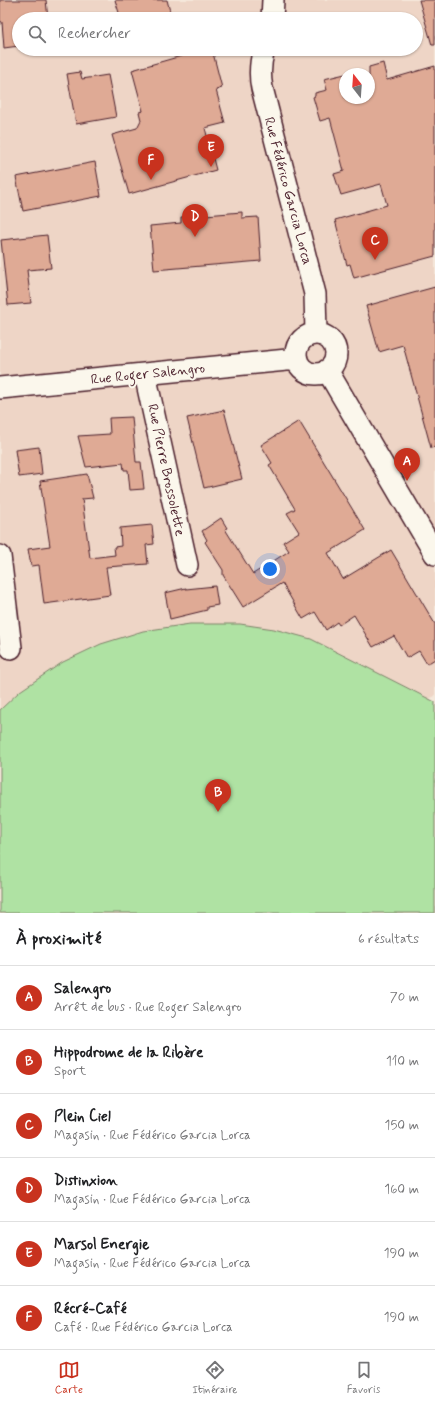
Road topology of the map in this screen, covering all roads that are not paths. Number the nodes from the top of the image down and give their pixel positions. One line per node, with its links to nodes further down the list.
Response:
1 (273, 0): 2 (street)
2 (272, 12)
3 (262, 56): 4 (street, Rue Fédérico Garcia Lorca)
4 (316, 333): 5 (street); 6 (street)
5 (297, 359): 6 (street); 7 (street, Rue Roger Salengro)
6 (327, 370): 9 (street)
7 (145, 374): 8 (street, Rue Roger Salengro); 11 (street, Rue Pierre Brossolette)
8 (0, 388)
9 (435, 554)
10 (0, 556): 12 (street)
11 (187, 565)
12 (11, 648)

